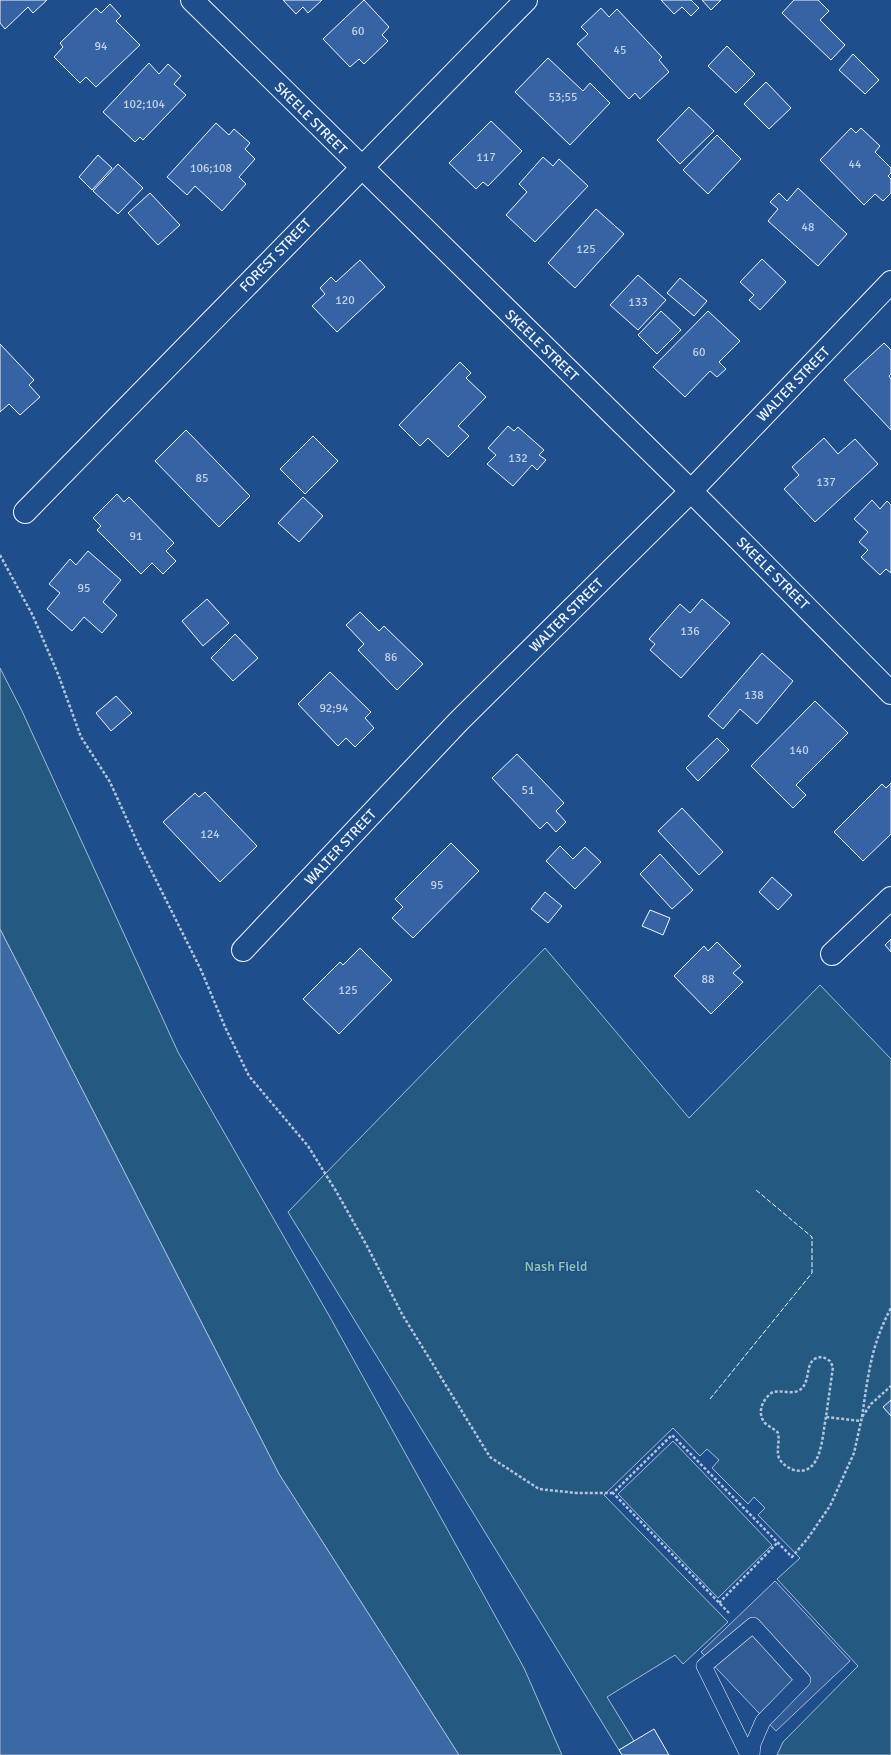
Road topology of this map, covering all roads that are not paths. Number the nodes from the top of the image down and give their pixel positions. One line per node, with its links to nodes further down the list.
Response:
1 (192, 0): 3 (street, SKEELE STREET)
2 (526, 0): 3 (street, FOREST STREET)
3 (360, 167): 5 (street, SKEELE STREET); 6 (street, FOREST STREET)
4 (891, 282): 5 (street, WALTER STREET)
5 (691, 491): 7 (street, SKEELE STREET); 9 (street, WALTER STREET)
6 (25, 512)
7 (891, 692)
8 (891, 898): 10 (street)
9 (243, 950)
10 (832, 954)
11 (748, 1755): 12 (lane)
12 (752, 1755)

